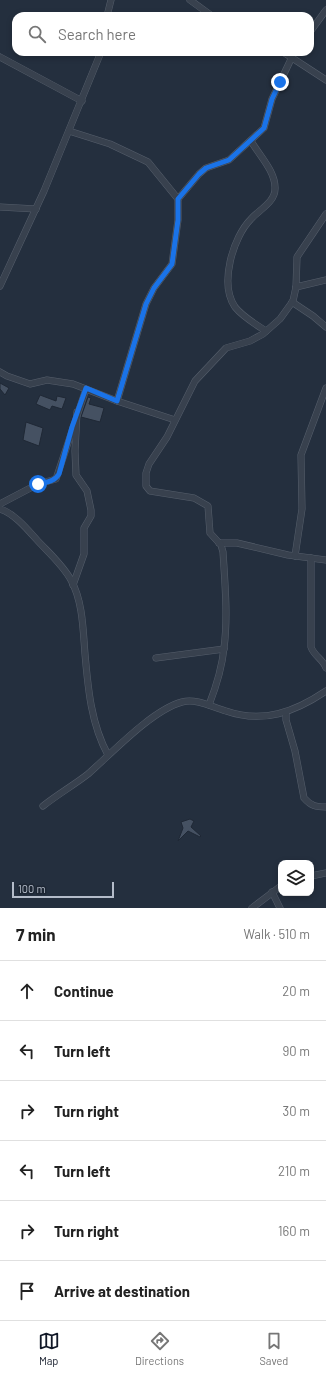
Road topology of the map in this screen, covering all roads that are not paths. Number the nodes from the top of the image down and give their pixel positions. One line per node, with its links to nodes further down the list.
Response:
1 (111, 0): 4 (street)
2 (190, 0): 5 (street)
3 (326, 10): 6 (street)
4 (108, 12)
5 (206, 12)
6 (314, 26)
7 (99, 56): 12 (street)
8 (288, 56): 14 (street)
9 (292, 56): 11 (street)
10 (0, 57): 12 (street)
11 (326, 80)
12 (82, 101): 13 (street)
13 (69, 131): 15 (street); 17 (street)
14 (251, 141): 15 (street); 24 (street)
15 (178, 199): 28 (street)
16 (0, 207): 17 (street)
17 (36, 209): 20 (street)
18 (326, 214): 21 (street)
19 (326, 280): 21 (street)
20 (0, 285)
21 (296, 287): 22 (street)
22 (292, 302): 23 (street); 24 (street)
23 (326, 327)
24 (266, 331): 30 (street)
25 (0, 372): 26 (street)
26 (86, 388): 28 (street); 29 (street)
27 (326, 388): 34 (street)
28 (117, 401): 30 (street)
29 (77, 412): 31 (street); 37 (street)
30 (175, 420): 33 (street)
31 (0, 504)
32 (0, 509): 37 (street)
33 (219, 543): 34 (street); 38 (street)
34 (295, 556): 35 (street)
35 (311, 558): 36 (street); 40 (street)
36 (326, 560)
37 (73, 585): 44 (street)
38 (224, 649): 39 (street); 42 (street)
39 (156, 658)
40 (326, 667)
41 (326, 691): 43 (street)
42 (210, 706): 43 (street); 44 (street)
43 (286, 713): 46 (street)
44 (108, 755): 45 (street)
45 (44, 806)
46 (326, 807)
47 (326, 874): 48 (street)
48 (314, 876)
49 (278, 888): 50 (street)
50 (272, 892): 51 (street); 52 (street)
51 (252, 908)
52 (280, 908)

